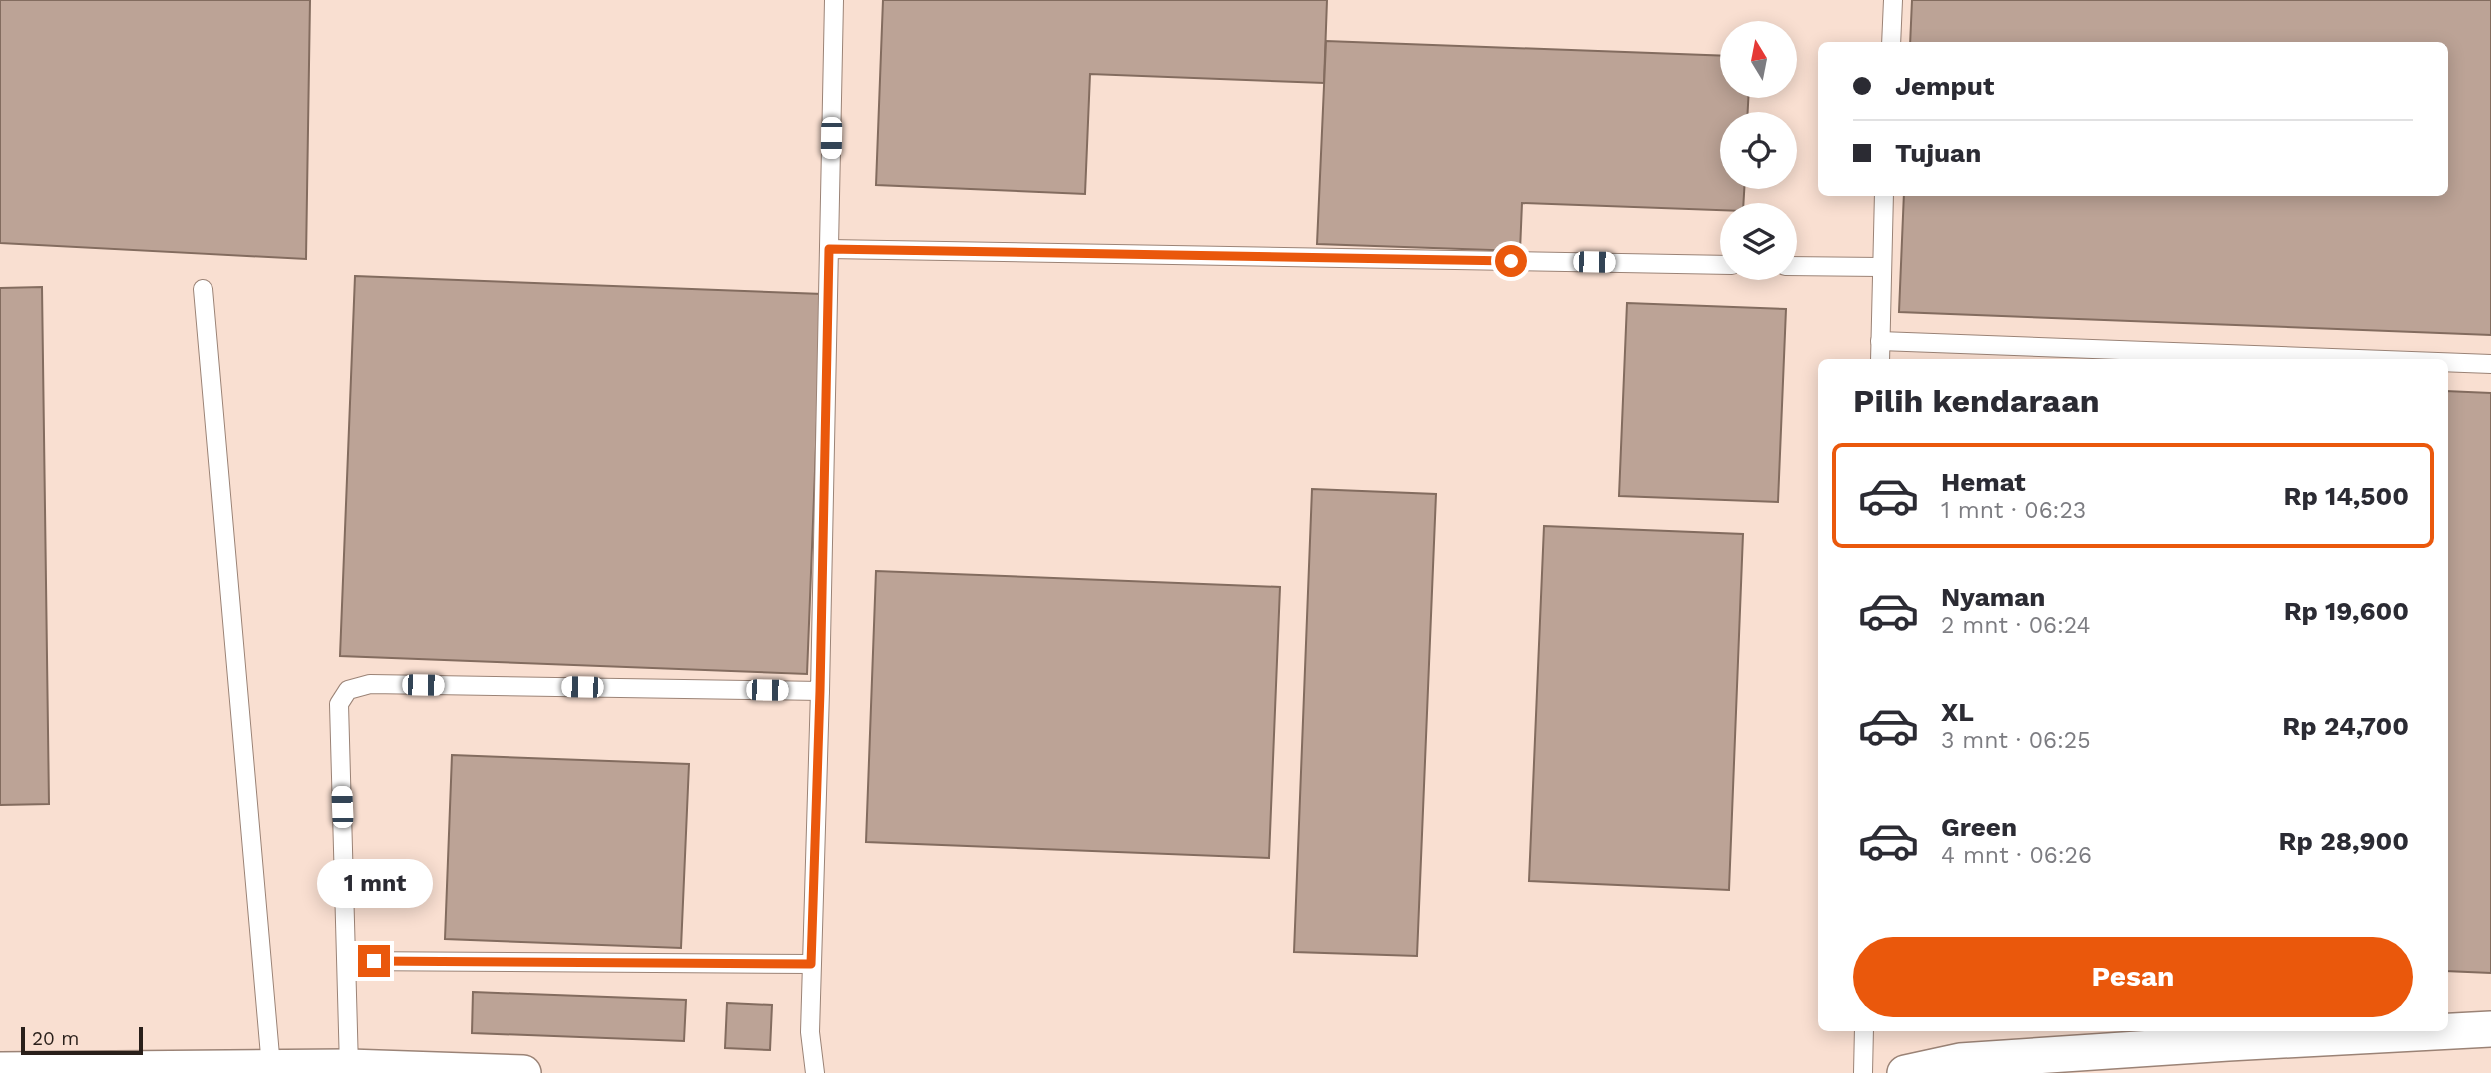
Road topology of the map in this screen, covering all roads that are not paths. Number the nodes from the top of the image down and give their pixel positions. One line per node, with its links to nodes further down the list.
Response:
1 (834, 0): 5 (lane)
2 (1893, 0): 3 (lane)
3 (1891, 42)
4 (1884, 196): 8 (lane)
5 (829, 249): 6 (lane); 15 (lane)
6 (1720, 265)
7 (1797, 265): 8 (lane)
8 (1880, 267): 10 (lane)
9 (203, 289): 20 (lane)
10 (1880, 341): 11 (lane); 12 (lane)
11 (1880, 359)
12 (2358, 359)
13 (2448, 362): 14 (lane)
14 (2491, 364)
15 (820, 691): 16 (lane); 17 (lane)
16 (347, 961): 17 (lane); 21 (lane)
17 (811, 964): 26 (lane)
18 (2491, 1029): 28 (street)
19 (1864, 1031): 27 (lane)
20 (271, 1067): 21 (street); 23 (street)
21 (349, 1067): 24 (street)
22 (0, 1070): 23 (street)
23 (96, 1071)
24 (476, 1073): 25 (street)
25 (523, 1073)
26 (815, 1073)
27 (1863, 1073)
28 (1905, 1073)

